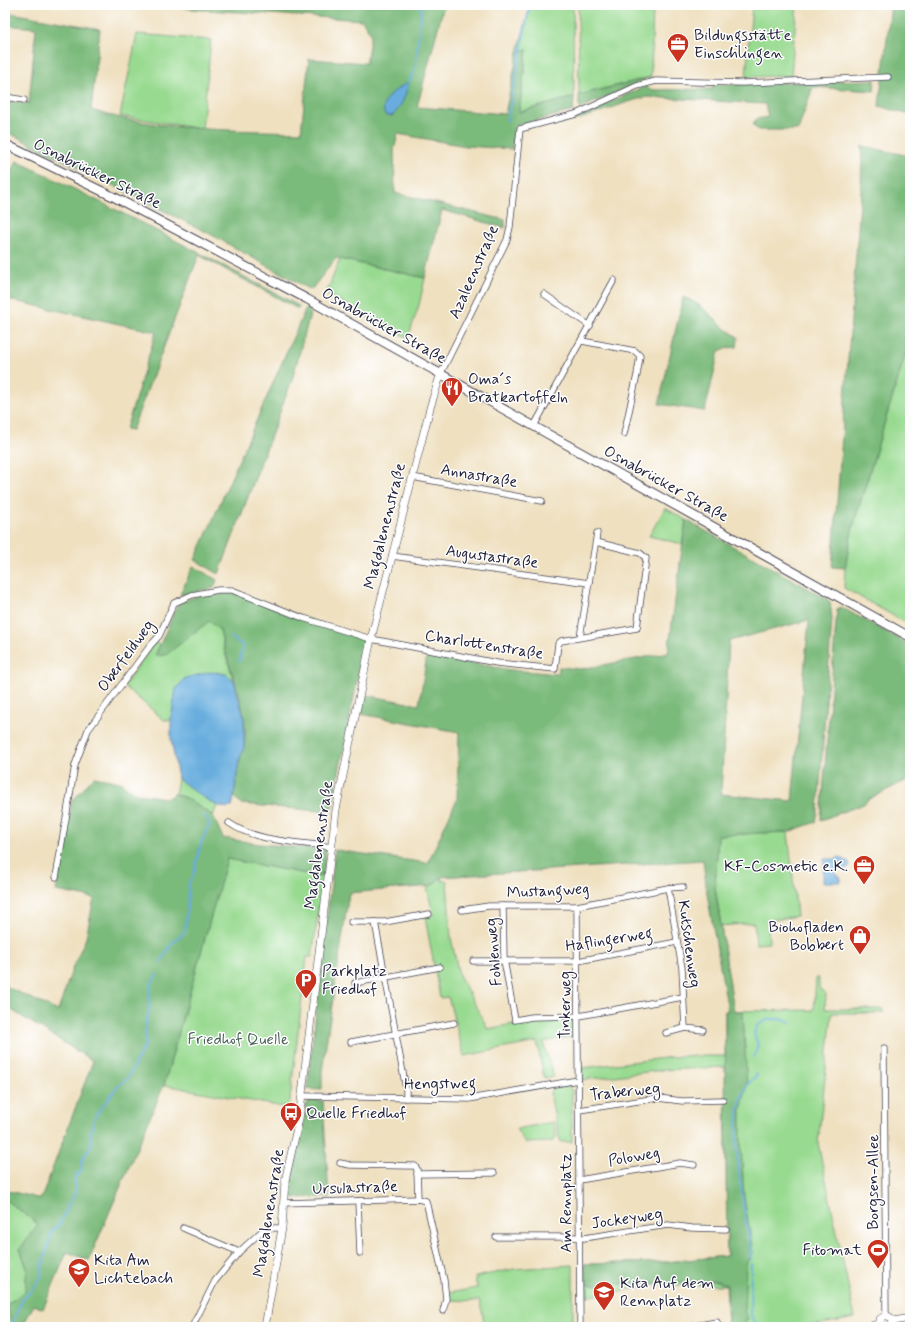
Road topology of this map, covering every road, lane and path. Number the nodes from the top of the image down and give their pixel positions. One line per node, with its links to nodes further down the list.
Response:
1 (888, 77): 9 (street, Azaleenstraße)
2 (5, 97): 3 (street)
3 (24, 100)
4 (5, 144): 9 (main road, Osnabrücker Straße)
5 (614, 280): 7 (street)
6 (544, 294): 7 (street)
7 (590, 326): 8 (street)
8 (582, 341): 10 (street); 11 (street)
9 (441, 373): 10 (main road, Osnabrücker Straße); 12 (street, Magdalenenstraße)
10 (534, 426): 19 (main road, Osnabrücker Straße)
11 (624, 434)
12 (412, 477): 13 (street, Annastraße); 16 (street, Magdalenenstraße)
13 (542, 501)
14 (597, 533): 15 (street)
15 (596, 542): 17 (street); 18 (street, Charlottenstraße)
16 (392, 556): 17 (street, Augustastraße); 20 (street, Magdalenenstraße)
17 (589, 583): 18 (street)
18 (580, 637): 20 (street, Charlottenstraße)
19 (910, 637)
20 (371, 639): 22 (street, Magdalenenstraße); 23 (street, Oberfeldweg)
21 (229, 823): 22 (street)
22 (331, 847): 49 (street, Magdalenenstraße)
23 (56, 877)
24 (683, 887): 25 (street, Mustangweg)
25 (668, 888): 27 (street, Mustangweg); 32 (street, Kutschenweg)
26 (504, 906): 27 (street, Mustangweg); 28 (street, Mustangweg); 33 (street, Fohlenweg)
27 (577, 906): 35 (street, Tinkerweg)
28 (462, 910)
29 (429, 914): 31 (street)
30 (351, 922): 31 (street)
31 (376, 922): 37 (street)
32 (677, 942): 35 (street, Haflingerweg); 39 (street, Kutschenweg)
33 (504, 960): 34 (street, Haflingerweg); 35 (street, Haflingerweg); 40 (street, Fohlenweg)
34 (473, 961)
35 (578, 961): 40 (street, Tinkerweg)
36 (440, 967): 37 (street)
37 (385, 978): 38 (street); 44 (street)
38 (355, 983)
39 (683, 997): 40 (street); 42 (street, Kutschenweg)
40 (578, 1016): 48 (street, Tinkerweg)
41 (454, 1023): 44 (street)
42 (685, 1028): 43 (street); 45 (street)
43 (703, 1030)
44 (395, 1033): 46 (street); 50 (street)
45 (666, 1033)
46 (351, 1042)
47 (884, 1048): 69 (street, Borgsen-Allee)
48 (578, 1080): 50 (street, Hengstweg); 52 (street, Am Rennplatz)
49 (302, 1096): 50 (street, Hengstweg); 60 (street, Magdalenenstraße)
50 (406, 1098)
51 (723, 1100): 52 (street, Traberweg)
52 (579, 1110): 57 (street, Am Rennplatz)
53 (340, 1162): 55 (street)
54 (694, 1164): 57 (street, Poloweg)
55 (417, 1174): 56 (street); 58 (street)
56 (494, 1174)
57 (579, 1180): 65 (street, Am Rennplatz)
58 (418, 1199): 59 (street, Ursulastraße); 68 (street, Ursulastraße)
59 (358, 1201): 60 (street, Ursulastraße); 67 (street)
60 (284, 1203): 62 (street, Magdalenenstraße)
61 (183, 1228): 66 (street)
62 (282, 1228): 66 (street); 74 (street, Magdalenenstraße)
63 (726, 1229): 65 (street, Jockeyweg)
64 (496, 1237): 65 (street, Jockeyweg)
65 (579, 1238): 75 (street, Am Rennplatz)
66 (239, 1252): 73 (street)
67 (360, 1253)
68 (443, 1311)
69 (886, 1314): 71 (street); 72 (street)
70 (910, 1318): 71 (street)
71 (893, 1324)
72 (880, 1325): 78 (street)
73 (192, 1327)
74 (265, 1327)
75 (580, 1327)
76 (688, 1327): 77 (street)
77 (719, 1327)
78 (867, 1327)

